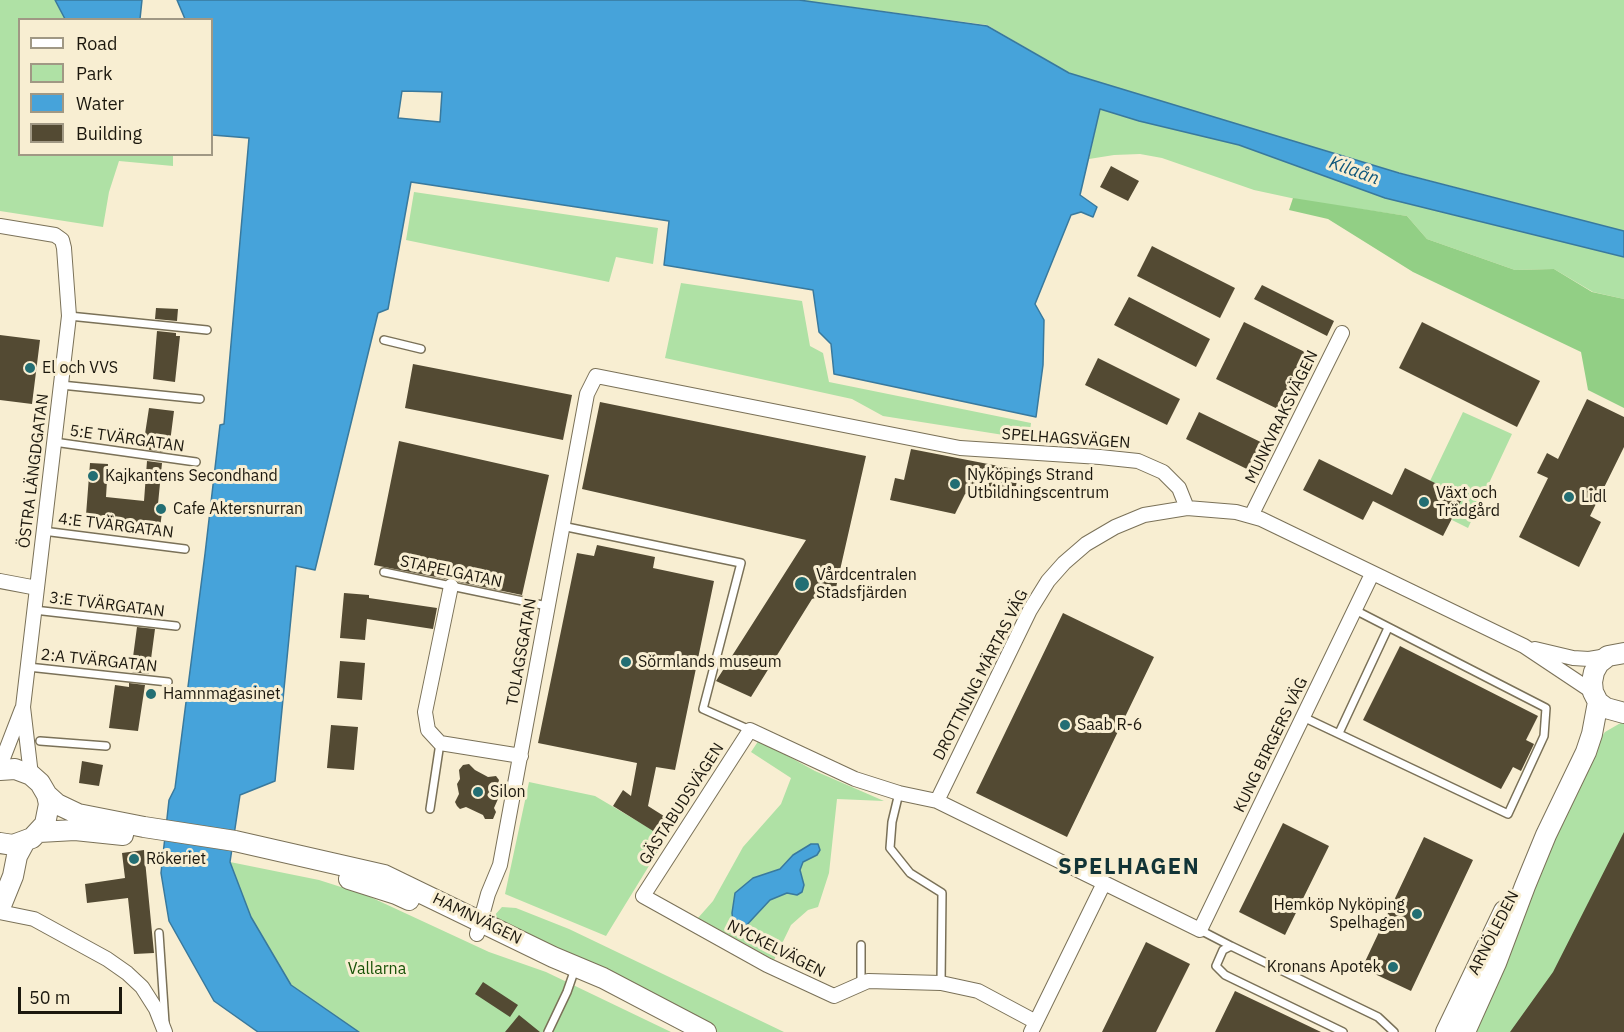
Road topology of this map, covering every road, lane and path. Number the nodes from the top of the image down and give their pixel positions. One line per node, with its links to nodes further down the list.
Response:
1 (0, 226): 2 (street, ÖSTRA LÄNGDGATAN)
2 (69, 316): 3 (lane); 8 (street, ÖSTRA LÄNGDGATAN)
3 (207, 330)
4 (1342, 333): 13 (street, MUNKVRAKSVÄGEN)
5 (384, 340): 6 (lane)
6 (421, 349)
7 (596, 376): 12 (street, SPELHAGSVÄGEN); 14 (street, TOLAGSGATAN)
8 (61, 385): 9 (lane); 10 (street, ÖSTRA LÄNGDGATAN)
9 (200, 399)
10 (54, 442): 11 (lane, 5:E TVÄRGATAN); 15 (street, ÖSTRA LÄNGDGATAN)
11 (195, 462)
12 (1187, 508): 13 (street); 46 (street, DROTTNING MÄRTAS VÄG)
13 (1251, 516): 18 (street)
14 (562, 526): 22 (street, TOLAGSGATAN); 35 (lane)
15 (43, 531): 16 (lane, 4:E TVÄRGATAN); 21 (street, ÖSTRA LÄNGDGATAN)
16 (185, 549)
17 (384, 572): 20 (lane, STAPELGATAN)
18 (1372, 574): 24 (street, KUNG BIRGERS VÄG); 27 (street)
19 (0, 581): 21 (street)
20 (451, 586): 22 (lane, STAPELGATAN); 38 (street)
21 (37, 588): 23 (street, ÖSTRA LÄNGDGATAN)
22 (547, 606): 41 (street, TOLAGSGATAN)
23 (34, 610): 25 (lane, 3:E TVÄRGATAN); 29 (street, ÖSTRA LÄNGDGATAN)
24 (1354, 610): 26 (lane); 34 (street, KUNG BIRGERS VÄG)
25 (176, 626)
26 (1388, 628): 36 (lane); 36 (lane)
27 (1524, 646): 28 (street); 31 (street)
28 (1618, 652): 31 (main road, ARNÖLEDEN)
29 (27, 667): 30 (lane, 2:A TVÄRGATAN); 32 (street, ÖSTRA LÄNGDGATAN)
30 (168, 682)
31 (1596, 697): 33 (main road); 40 (main road, ARNÖLEDEN)
32 (22, 706): 42 (street, ÖSTRA LÄNGDGATAN); 43 (street, ÖSTRA LÄNGDGATAN)
33 (1624, 713): 40 (main road, ARNÖLEDEN)
34 (1303, 717): 36 (lane); 57 (street, KUNG BIRGERS VÄG)
35 (750, 730): 44 (street); 53 (street, GÄSTABUDSVÄGEN)
36 (1339, 733)
37 (40, 741): 39 (lane)
38 (440, 743): 41 (street); 47 (lane)
39 (106, 746)
40 (1586, 752): 49 (main road, ARNÖLEDEN)
41 (521, 756): 56 (street, TOLAGSGATAN)
42 (0, 768): 43 (main road)
43 (31, 775): 45 (main road)
44 (899, 793): 46 (street); 62 (lane)
45 (47, 795): 48 (main road); 50 (main road)
46 (937, 801): 52 (street)
47 (430, 810)
48 (164, 835): 50 (main road); 56 (main road, HAMNVÄGEN)
49 (1546, 835): 55 (main road, ARNÖLEDEN); 73 (main road, ARNÖLEDEN)
50 (32, 837): 51 (main road); 54 (main road)
51 (0, 843)
52 (1104, 883): 57 (street); 64 (street)
53 (643, 896): 63 (street, NYCKELVÄGEN)
54 (0, 910): 65 (street)
55 (1499, 919): 71 (lane); 72 (main road, ARNÖLEDEN)
56 (479, 927): 61 (main road, HAMNVÄGEN)
57 (1200, 930): 60 (lane)
58 (159, 933): 65 (lane)
59 (861, 945): 63 (lane)
60 (1231, 946): 69 (lane); 70 (lane)
61 (574, 970): 66 (lane); 67 (main road, HAMNVÄGEN); 68 (main road, HAMNVÄGEN)
62 (941, 983): 63 (street, NYCKELVÄGEN); 64 (street, NYCKELVÄGEN)
63 (861, 984)
64 (1034, 1027)
65 (165, 1032)
66 (548, 1032)
67 (689, 1032)
68 (706, 1032)
69 (1343, 1032)
70 (1394, 1032)
71 (1437, 1032)
72 (1446, 1032)
73 (1465, 1032)

